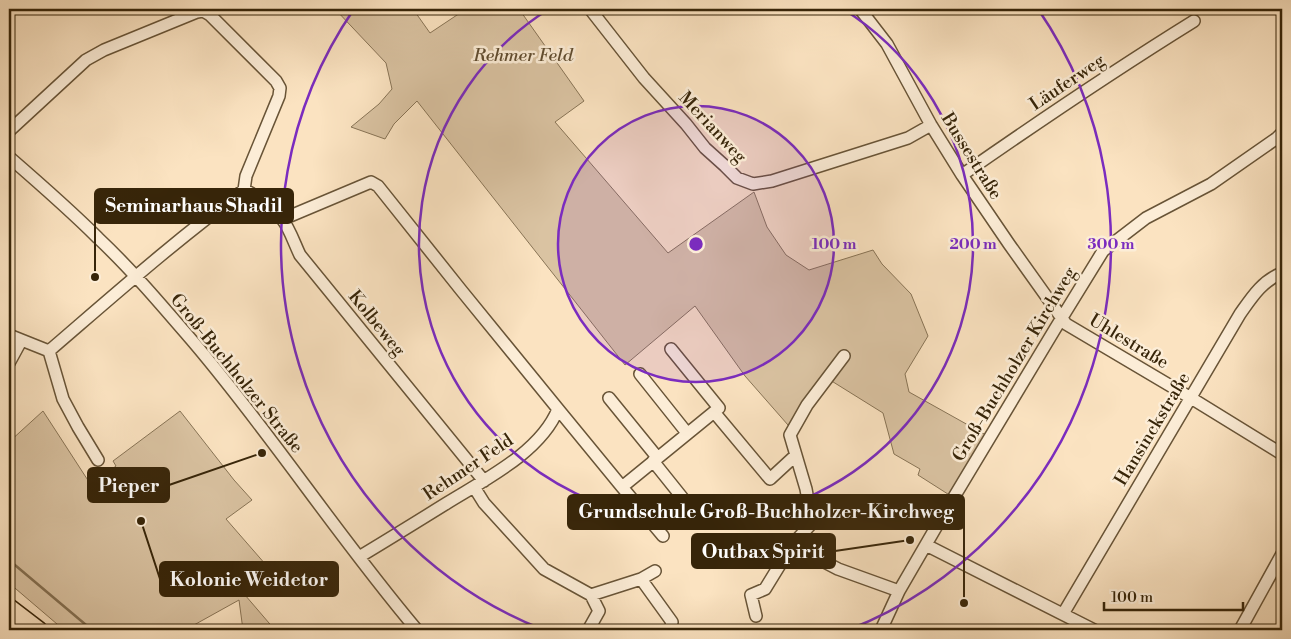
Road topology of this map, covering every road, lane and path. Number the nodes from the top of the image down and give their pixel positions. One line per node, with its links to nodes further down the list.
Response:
1 (590, 9): 4 (street, Merianweg)
2 (860, 9): 4 (street, Bussestraße)
3 (1194, 21): 8 (street, Läuferweg)
4 (931, 125): 8 (street, Bussestraße)
5 (9, 131): 9 (street)
6 (1282, 133): 13 (street, Groß-Buchholzer Kirchweg)
7 (9, 157): 12 (street, Groß-Buchholzer Straße)
8 (962, 175): 13 (street, Bussestraße)
9 (244, 190): 10 (street, Kolbeweg); 12 (street)
10 (283, 219): 23 (street); 30 (street, Kolbeweg)
11 (1282, 273): 22 (street, Hansinckstraße)
12 (135, 276): 17 (street); 37 (street, Groß-Buchholzer Straße)
13 (1061, 318): 22 (street, Uhlestraße); 35 (street, Groß-Buchholzer Kirchweg)
14 (9, 335): 15 (street)
15 (21, 341): 17 (street); 19 (street)
16 (671, 348): 24 (street)
17 (49, 351): 29 (street)
18 (844, 356): 27 (street)
19 (9, 362)
20 (640, 374): 25 (street)
21 (609, 398): 28 (street)
22 (1191, 398): 26 (street, Uhlestraße); 43 (street, Hansinckstraße)
23 (558, 409): 30 (street, Rehmer Feld); 31 (street)
24 (714, 412): 25 (street); 27 (street)
25 (688, 433): 28 (street)
26 (1282, 454)
27 (796, 455): 34 (street)
28 (655, 459): 31 (street); 32 (street)
29 (98, 460)
30 (479, 484): 37 (street, Rehmer Feld); 41 (street, Kolbeweg)
31 (622, 487): 33 (street)
32 (693, 511)
33 (663, 536)
34 (792, 545): 40 (street); 44 (street)
35 (926, 545): 40 (street, Groß-Buchholzer Kirchweg); 43 (street)
36 (1282, 554): 53 (street)
37 (359, 557): 48 (street, Groß-Buchholzer Straße)
38 (656, 571): 39 (street)
39 (641, 579): 41 (street); 50 (street)
40 (899, 591): 51 (street, Groß-Buchholzer Kirchweg)
41 (591, 595): 49 (street)
42 (9, 607): 47 (highway)
43 (1062, 614): 52 (street)
44 (756, 616)
45 (9, 625): 46 (highway)
46 (16, 630)
47 (39, 630)
48 (417, 630)
49 (589, 630)
50 (670, 630)
51 (881, 630)
52 (1094, 630)
53 (1240, 630)

